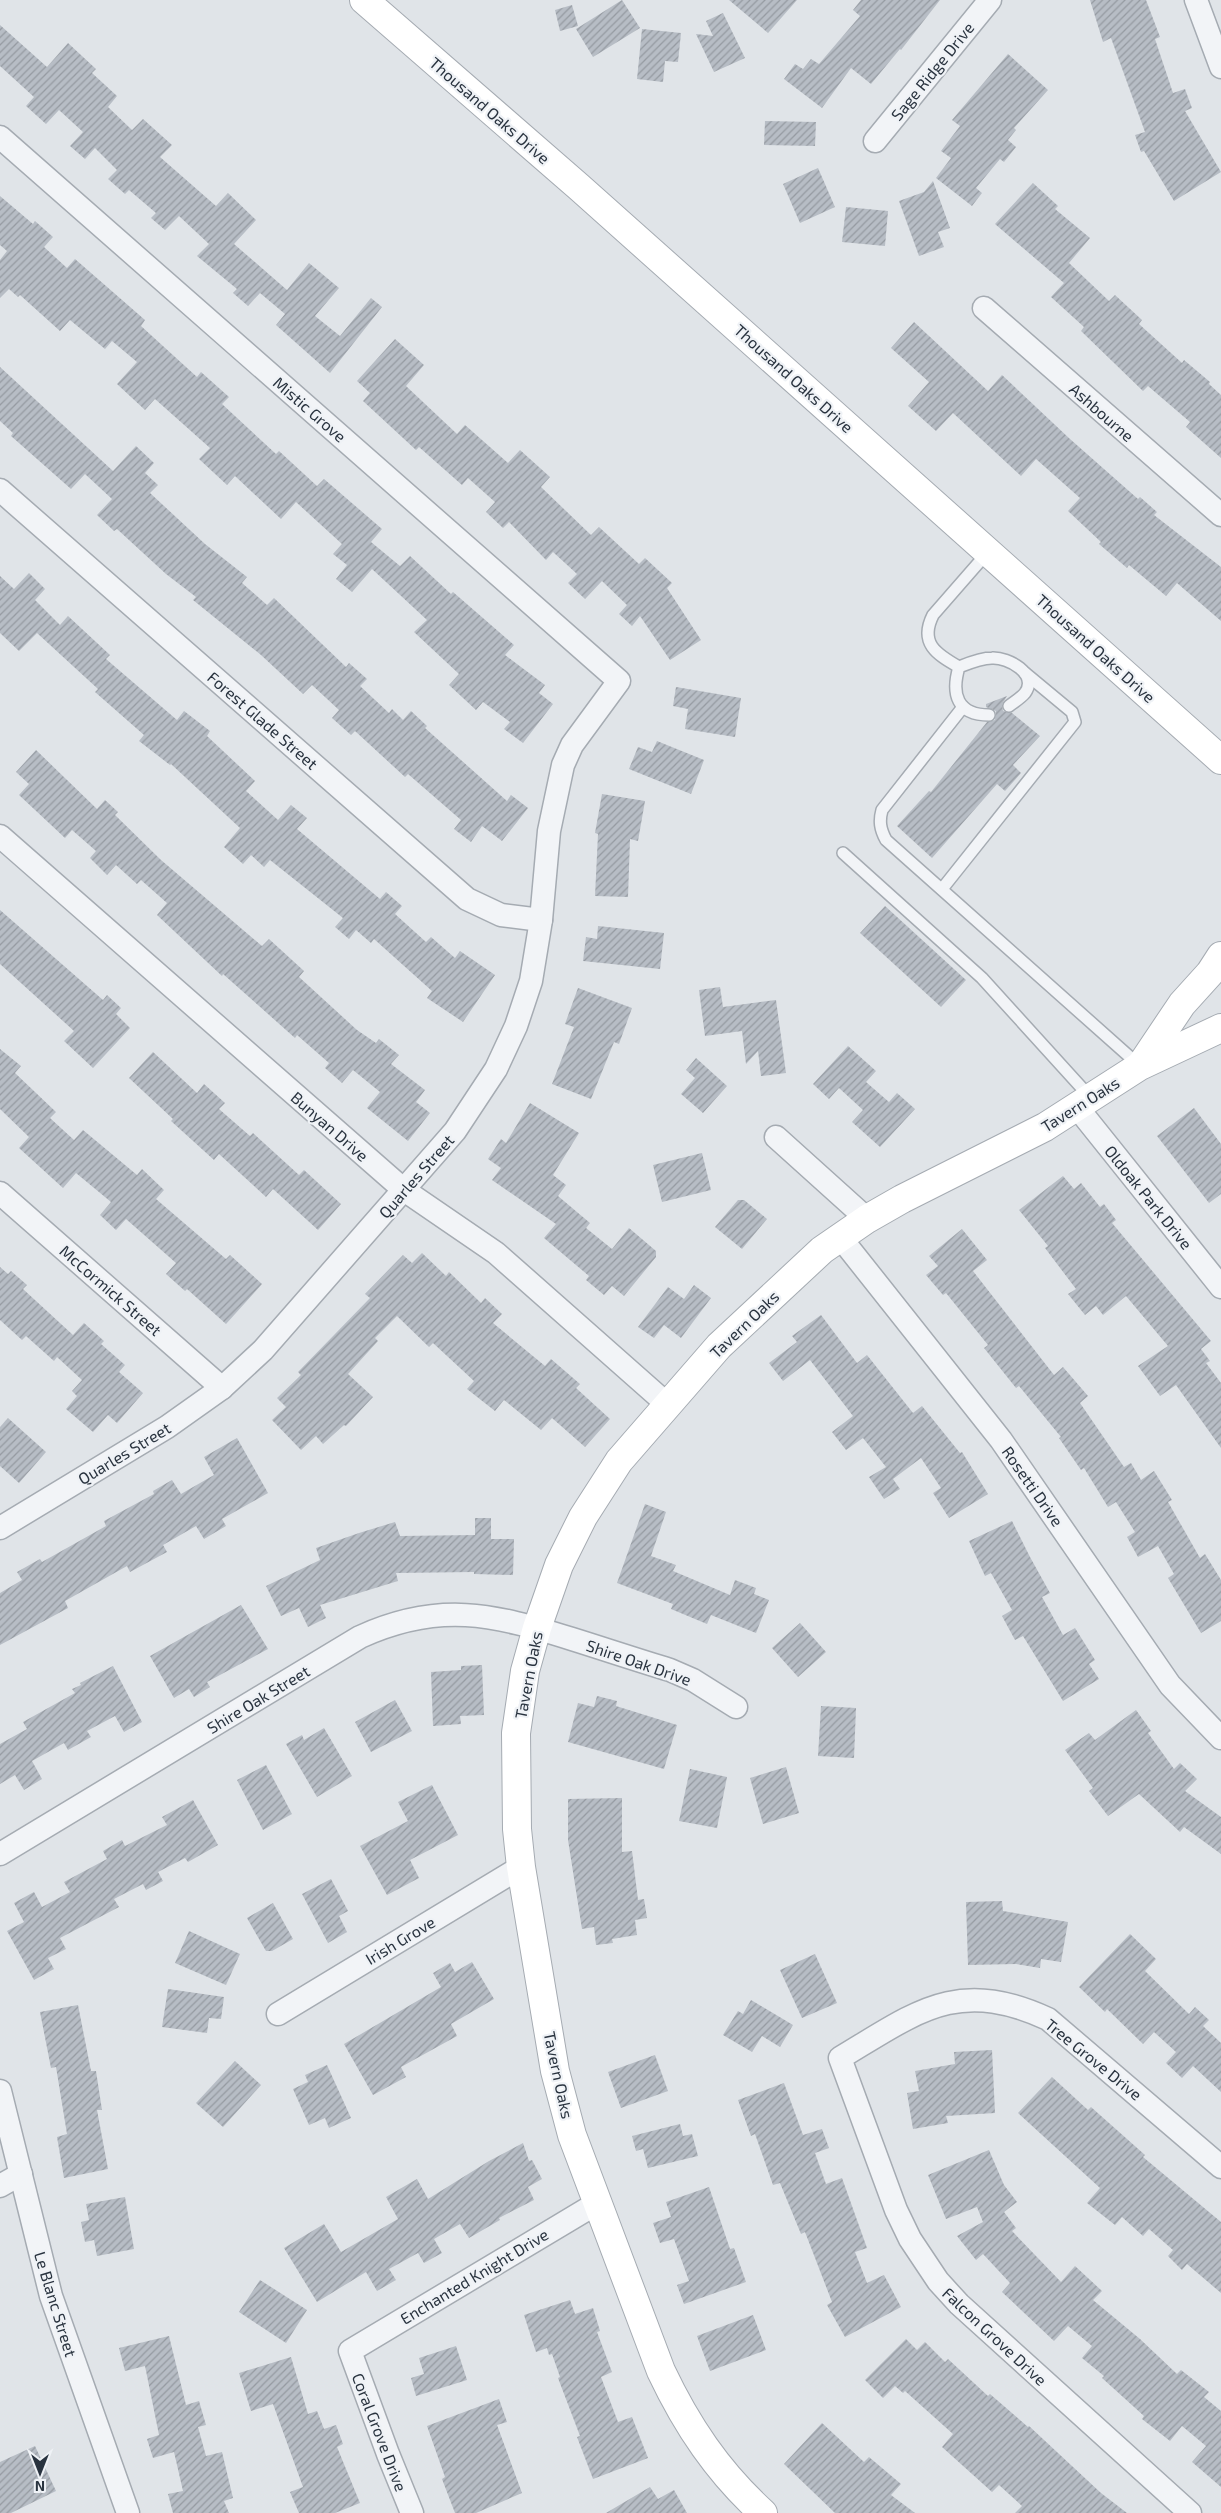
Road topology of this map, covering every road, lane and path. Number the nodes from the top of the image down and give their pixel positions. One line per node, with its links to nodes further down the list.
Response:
1 (364, 0): 10 (street, Thousand Oaks Drive)
2 (990, 0): 6 (street, Sage Ridge Drive)
3 (1196, 0): 4 (street)
4 (1221, 67)
5 (0, 137): 13 (street, Mistic Grove)
6 (875, 141)
7 (984, 308): 9 (street, Ashbourne)
8 (0, 490): 21 (street, Forest Glade Street)
9 (1221, 515)
10 (988, 552): 11 (lane); 17 (street, Thousand Oaks Drive)
11 (959, 668): 12 (lane); 15 (lane)
12 (1025, 673): 14 (lane); 20 (lane)
13 (619, 681): 21 (street, Quarles Street)
14 (1009, 706)
15 (963, 707): 16 (lane); 20 (lane)
16 (988, 715)
17 (1221, 760)
18 (0, 836): 27 (street, Bunyan Drive)
19 (843, 853): 25 (lane)
20 (942, 889): 24 (lane)
21 (541, 920): 27 (street, Quarles Street)
22 (1221, 956): 24 (street, Tavern Oaks)
23 (1221, 1028): 24 (street, Tavern Oaks)
24 (1140, 1066): 25 (street, Tavern Oaks)
25 (1083, 1102): 29 (street, Tavern Oaks); 31 (street, Oldoak Park Drive)
26 (776, 1137): 29 (street)
27 (404, 1190): 32 (street, Quarles Street); 33 (street, Bunyan Drive)
28 (0, 1193): 32 (street, McCormick Street)
29 (867, 1219): 30 (street, Tavern Oaks)
30 (840, 1237): 33 (street, Tavern Oaks); 37 (street, Rosetti Drive)
31 (1221, 1288)
32 (222, 1388): 34 (street, Quarles Street)
33 (668, 1405): 35 (street, Tavern Oaks)
34 (0, 1528)
35 (537, 1628): 36 (street, Shire Oak Drive); 38 (street, Shire Oak Street); 39 (street, Tavern Oaks)
36 (736, 1708)
37 (1221, 1738)
38 (0, 1854)
39 (521, 1867): 40 (street, Irish Grove); 46 (street, Tavern Oaks)
40 (278, 2014)
41 (840, 2058): 43 (street, Tree Grove Drive); 51 (street, Falcon Grove Drive)
42 (0, 2091): 44 (street, Le Blanc Street)
43 (1221, 2167)
44 (21, 2174): 45 (street); 48 (street, Le Blanc Street)
45 (0, 2186)
46 (599, 2202): 47 (street, Enchanted Knight Drive); 50 (street, Tavern Oaks)
47 (350, 2351): 49 (street, Coral Grove Drive)
48 (124, 2512)
49 (412, 2513)
50 (763, 2513)
51 (1190, 2513)

